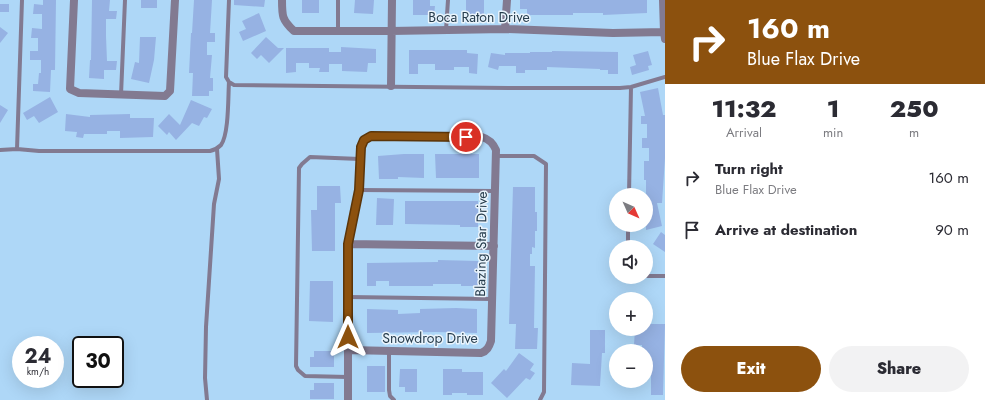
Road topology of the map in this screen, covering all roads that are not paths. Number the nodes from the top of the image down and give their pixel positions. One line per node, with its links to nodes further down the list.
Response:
1 (22, 0): 22 (lane)
2 (74, 0): 21 (street)
3 (125, 0): 21 (lane)
4 (175, 0): 21 (street)
5 (229, 0): 18 (lane)
6 (282, 0): 14 (street, Boca Raton Drive)
7 (338, 0): 14 (lane)
8 (392, 0): 15 (street)
9 (448, 0): 13 (lane)
10 (508, 0): 12 (street)
11 (663, 0): 16 (street)
12 (505, 29): 13 (street, Boca Raton Drive); 16 (street, Boca Raton Drive)
13 (446, 30): 15 (street, Boca Raton Drive)
14 (338, 31): 15 (street, Boca Raton Drive)
15 (391, 31): 19 (street)
16 (664, 35)
17 (665, 77): 20 (lane)
18 (228, 82): 19 (lane); 23 (lane)
19 (391, 86): 20 (lane)
20 (631, 87): 27 (lane)
21 (120, 95)
22 (17, 149): 23 (lane); 24 (lane)
23 (217, 149): 40 (lane)
24 (0, 150)
25 (496, 156): 26 (street, Blazing Star Drive); 29 (street, Blazing Star Drive); 43 (lane)
26 (360, 159): 28 (street); 39 (lane)
27 (629, 188)
28 (359, 190): 29 (lane); 30 (street)
29 (495, 191): 31 (street, Blazing Star Drive)
30 (348, 244): 31 (street); 34 (street)
31 (494, 246): 35 (street, Blazing Star Drive)
32 (653, 276): 33 (lane)
33 (665, 276)
34 (348, 297): 35 (lane); 37 (street)
35 (492, 299): 36 (street, Blazing Star Drive)
36 (488, 348): 38 (street, Snowdrop Drive)
37 (348, 350): 38 (street, Snowdrop Drive); 39 (street)
38 (390, 351): 42 (lane)
39 (348, 377): 41 (street)
40 (207, 400)
41 (348, 400)
42 (394, 400)
43 (540, 400)

